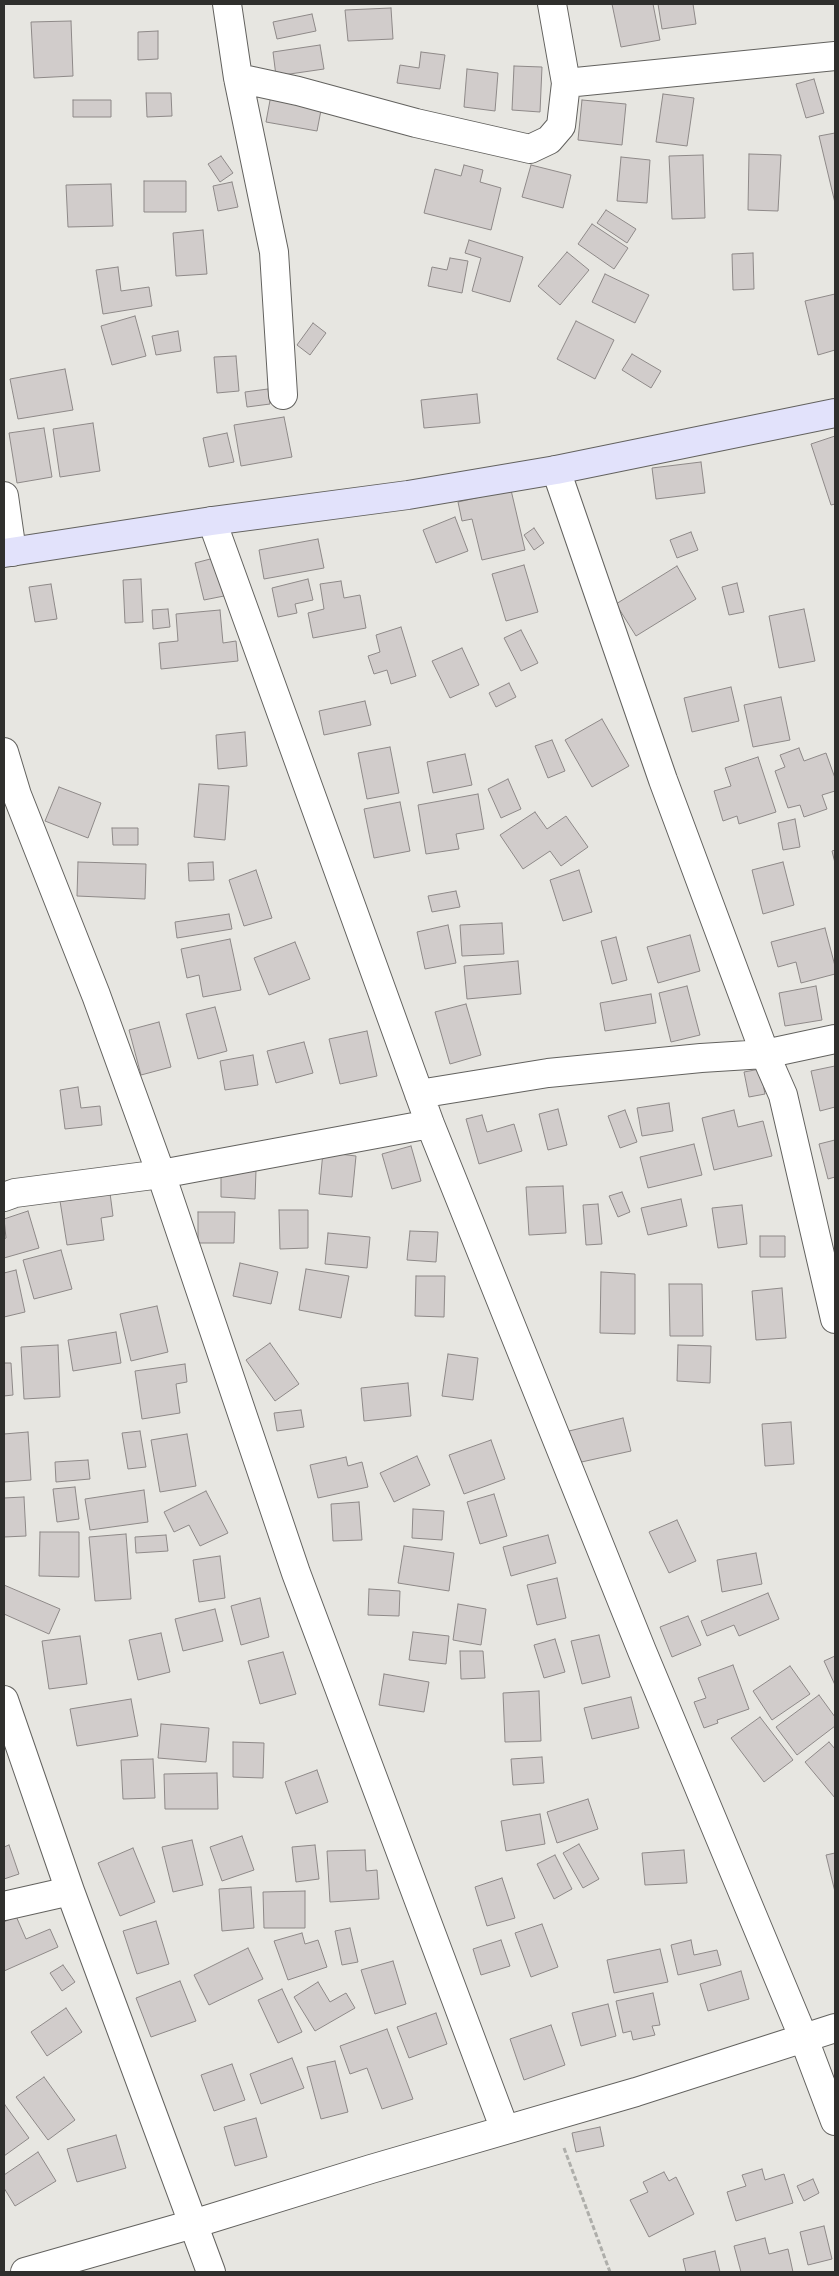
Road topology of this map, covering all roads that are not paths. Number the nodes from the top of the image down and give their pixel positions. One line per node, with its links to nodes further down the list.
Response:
1 (227, 4): 4 (street)
2 (552, 4): 5 (street)
3 (835, 56): 5 (street)
4 (238, 78): 5 (street); 6 (street)
5 (566, 83)
6 (283, 395)
7 (835, 413): 8 (street)
8 (556, 470): 10 (street); 14 (street)
9 (4, 496): 11 (street)
10 (212, 521): 11 (street); 15 (street)
11 (8, 552)
12 (4, 752): 17 (street)
13 (835, 1039): 14 (street)
14 (765, 1054): 15 (street); 19 (street)
15 (419, 1094): 16 (street)
16 (430, 1124): 17 (street); 24 (street)
17 (161, 1174): 18 (street); 26 (street)
18 (4, 1197)
19 (835, 1319)
20 (4, 1700): 21 (street)
21 (70, 1891): 22 (street); 27 (street)
22 (4, 1906)
23 (835, 2028): 24 (street)
24 (804, 2039): 25 (street); 26 (street)
25 (835, 2121)
26 (505, 2130): 27 (street)
27 (193, 2224): 28 (street); 29 (street)
28 (25, 2272)
29 (211, 2272)

